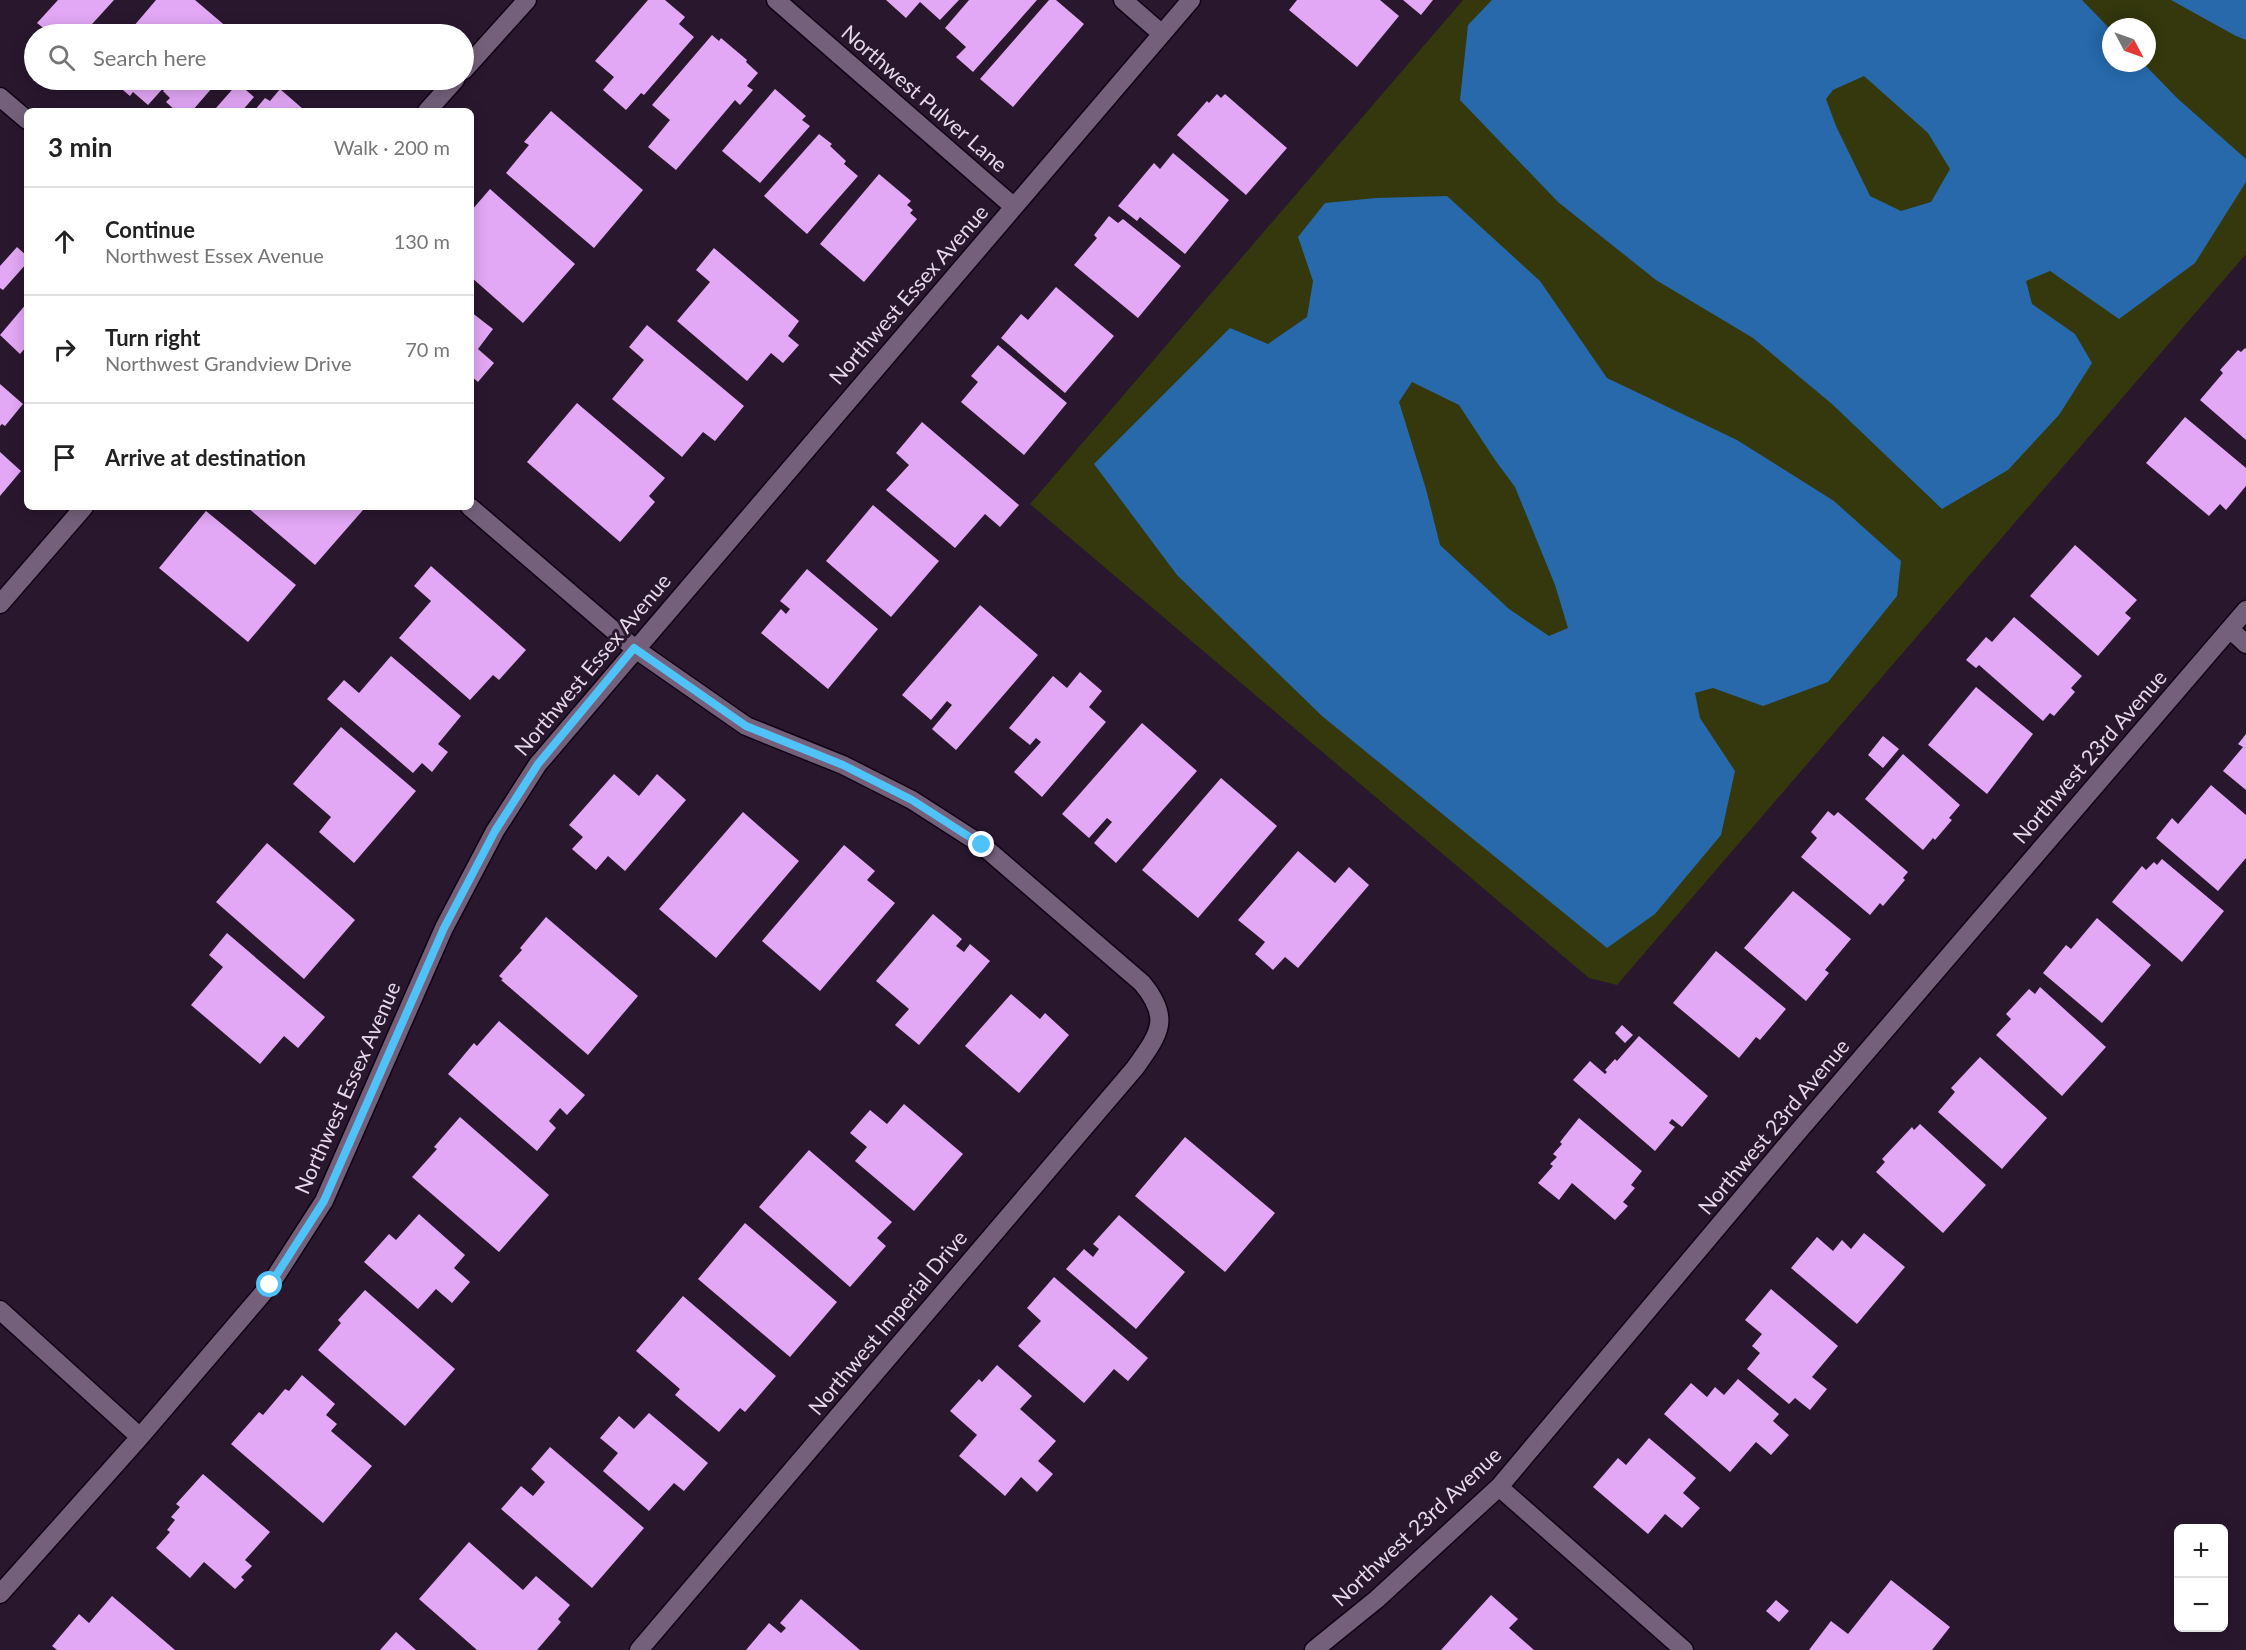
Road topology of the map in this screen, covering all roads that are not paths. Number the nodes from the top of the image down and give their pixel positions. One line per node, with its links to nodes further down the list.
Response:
1 (527, 0): 6 (street)
2 (776, 0): 11 (street, Northwest Pulver Lane)
3 (1123, 0): 5 (street)
4 (1191, 0): 5 (street, Northwest Essex Avenue)
5 (1162, 34): 11 (street, Northwest Essex Avenue)
6 (474, 59)
7 (446, 90): 9 (street)
8 (0, 97): 10 (street)
9 (430, 108)
10 (24, 117)
11 (1014, 207): 18 (street, Northwest Essex Avenue)
12 (81, 510): 14 (street)
13 (473, 510): 18 (street)
14 (0, 604)
15 (2246, 610): 16 (street, Northwest 23rd Avenue)
16 (2230, 630): 17 (street); 21 (street, Northwest 23rd Avenue)
17 (2246, 644)
18 (634, 648): 20 (street, Northwest Essex Avenue); 23 (street, Northwest Imperial Drive)
19 (0, 1310): 20 (street)
20 (140, 1437): 22 (street, Northwest Essex Avenue)
21 (1499, 1487): 24 (street, Northwest 23rd Avenue); 25 (street)
22 (0, 1594)
23 (639, 1650)
24 (1314, 1650)
25 (1684, 1650)

